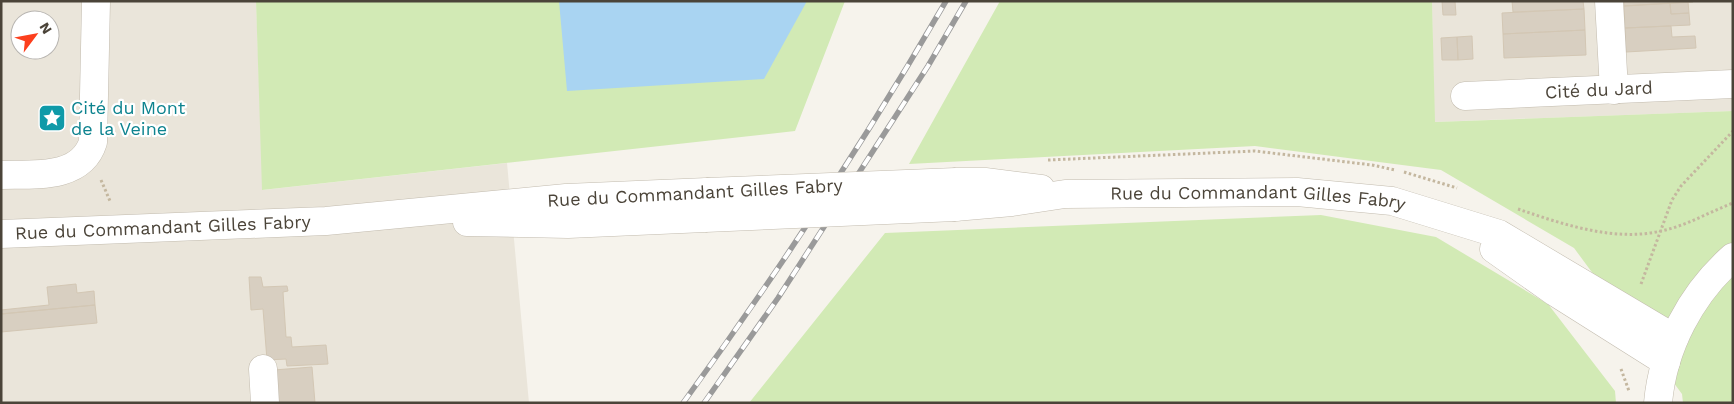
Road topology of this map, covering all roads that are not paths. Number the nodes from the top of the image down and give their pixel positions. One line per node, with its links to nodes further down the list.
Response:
1 (96, 1): 6 (street)
2 (1609, 1): 4 (street)
3 (1733, 84): 4 (street, Cité du Jard)
4 (1614, 90): 5 (street, Cité du Jard)
5 (1464, 96)
6 (1, 174)
7 (1448, 217): 8 (street, Rue du Commandant Gilles Fabry, bridge); 10 (street, Rue du Commandant Gilles Fabry); 10 (street, Rue du Commandant Gilles Fabry)
8 (1, 234)
9 (1733, 257): 10 (street)
10 (1670, 350): 13 (street)
11 (263, 369): 12 (street)
12 (265, 403)
13 (1658, 403)

